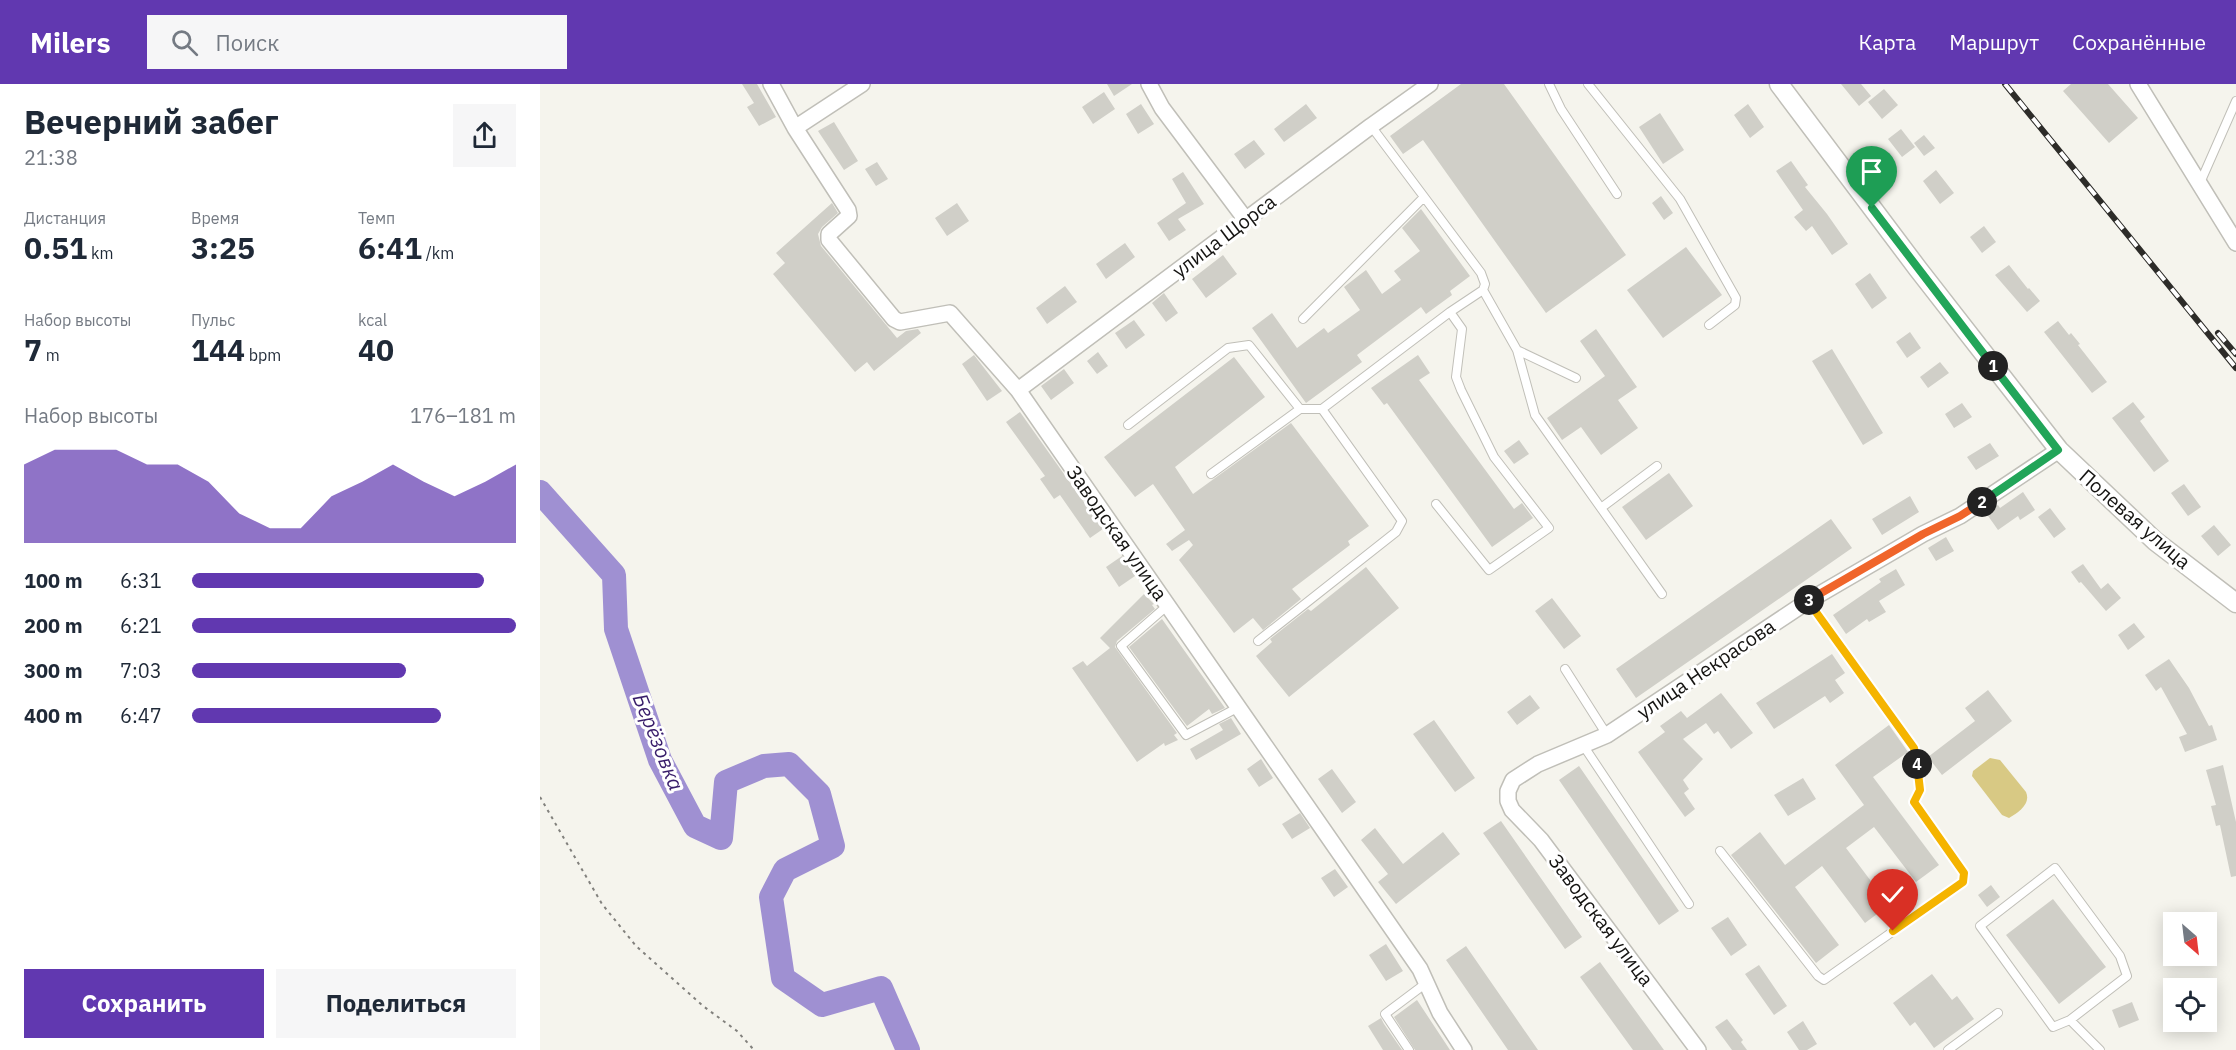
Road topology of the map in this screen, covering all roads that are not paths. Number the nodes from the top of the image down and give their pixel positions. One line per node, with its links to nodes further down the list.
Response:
1 (771, 84): 11 (street, Заводская улица)
2 (862, 84): 11 (street)
3 (1149, 84): 15 (street)
4 (1430, 84): 10 (street, улица Щорса)
5 (1549, 84): 13 (lane)
6 (1588, 84): 20 (lane)
7 (1779, 84): 27 (street, Полевая улица)
8 (2138, 84): 12 (street)
9 (2236, 101): 12 (lane)
10 (1371, 126): 14 (lane); 15 (street, улица Щорса)
11 (795, 128): 23 (street, Заводская улица)
12 (2200, 183): 16 (street)
13 (1617, 194)
14 (1424, 197): 17 (lane); 19 (lane)
15 (1246, 220): 23 (street, улица Щорса)
16 (2236, 243)
17 (1483, 290): 18 (lane); 21 (lane)
18 (1450, 312): 25 (lane); 30 (lane)
19 (1303, 319)
20 (1709, 325)
21 (1517, 350): 22 (lane); 31 (lane)
22 (1576, 378)
23 (1018, 390): 35 (street, Заводская улица)
24 (1300, 409): 25 (lane); 26 (lane); 29 (lane)
25 (1322, 409): 36 (lane)
26 (1128, 425)
27 (2058, 450): 33 (street, улица Некрасова); 34 (street, Полевая улица)
28 (1657, 466): 31 (lane)
29 (1211, 474)
30 (1436, 504)
31 (1601, 508): 32 (lane)
32 (1662, 594)
33 (1808, 601): 39 (street, улица Некрасова); 42 (lane)
34 (2236, 603)
35 (1168, 605): 38 (street, Заводская улица); 38 (lane)
36 (1258, 641)
37 (1565, 669): 39 (lane)
38 (1239, 707): 44 (street, Заводская улица)
39 (1607, 735): 40 (street, улица Некрасова)
40 (1583, 745): 41 (street, улица Некрасова); 43 (lane)
41 (1508, 791): 49 (street, Заводская улица)
42 (1720, 851)
43 (1689, 904)
44 (1425, 984): 47 (lane); 48 (street, Заводская улица)
45 (1998, 1013): 50 (lane)
46 (2070, 1020): 46 (lane); 51 (lane)
47 (1409, 1050)
48 (1464, 1050)
49 (1698, 1050)
50 (1948, 1050)
51 (2100, 1050)

